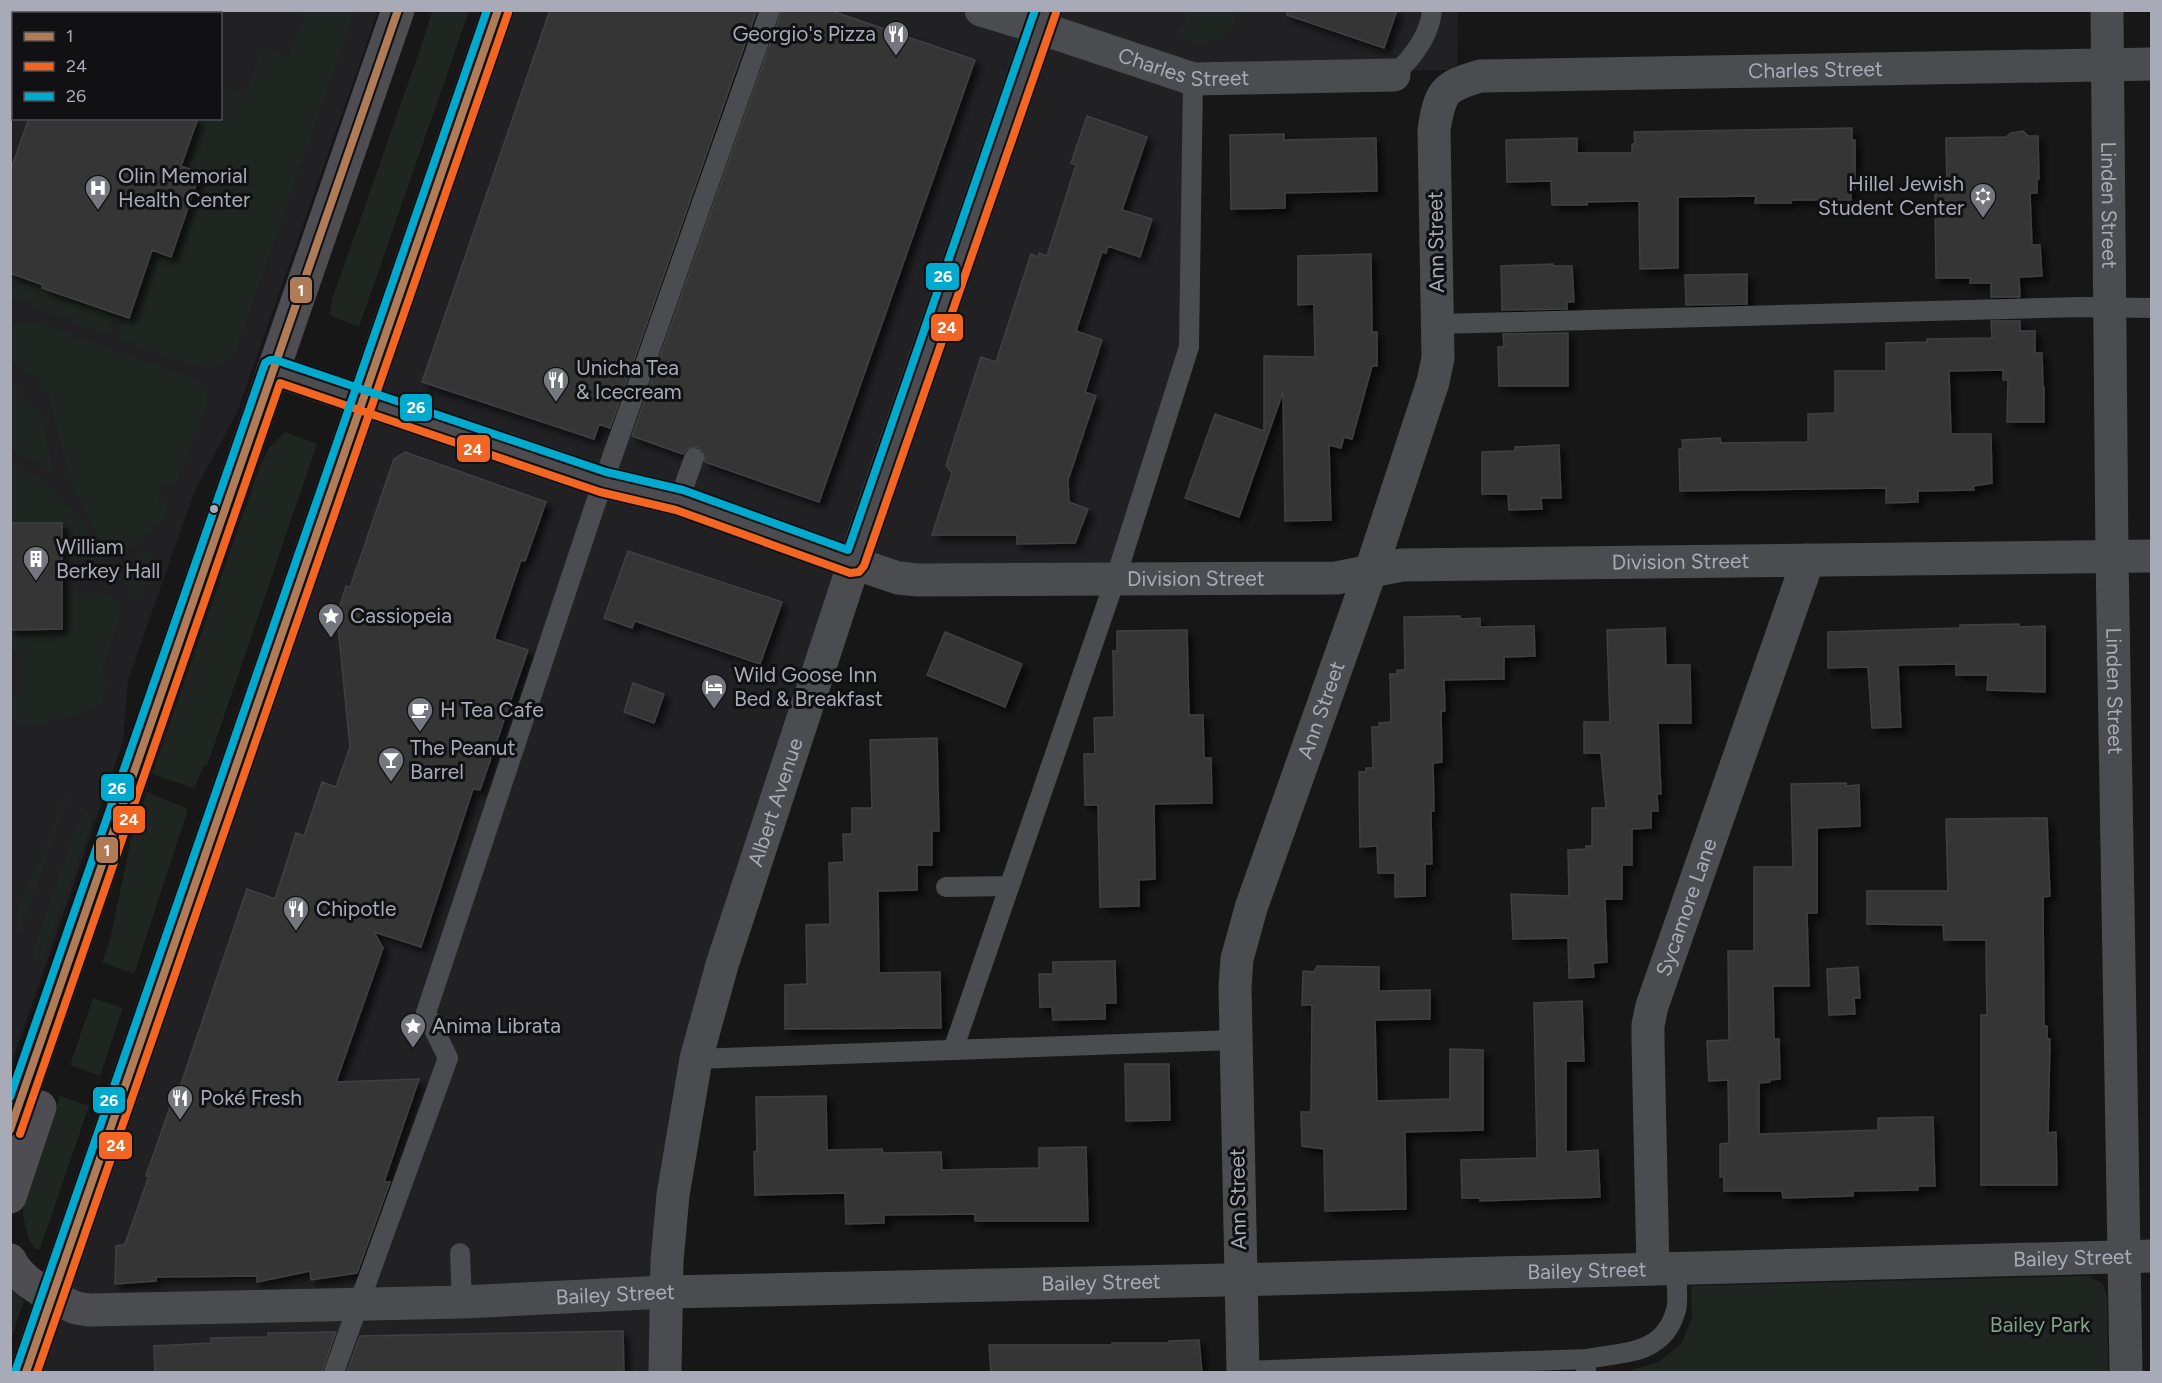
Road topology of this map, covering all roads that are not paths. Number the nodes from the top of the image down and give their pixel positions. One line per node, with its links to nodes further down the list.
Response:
1 (398, 10): 16 (main road)
2 (498, 10): 17 (main road)
3 (770, 10): 19 (lane)
4 (981, 10): 7 (street, Charles Street)
5 (1432, 10): 10 (lane)
6 (2107, 10): 8 (street, Linden Street)
7 (1043, 19): 12 (street, Charles Street); 24 (street, Albert Avenue)
8 (2108, 64): 9 (street, Charles Street); 11 (street, Charles Street); 13 (street, Linden Street)
9 (2151, 64)
10 (1394, 75): 12 (street, Charles Street)
11 (1480, 76): 15 (street, Ann Street)
12 (1193, 79): 26 (lane)
13 (2110, 307): 14 (lane); 15 (lane); 21 (street, Linden Street)
14 (2151, 308)
15 (1438, 324): 25 (street, Ann Street)
16 (273, 370): 17 (street, Division Street); 29 (main road)
17 (362, 400): 19 (street, Division Street); 41 (main road)
18 (694, 458): 20 (lane)
19 (603, 482): 20 (street, Division Street); 43 (lane)
20 (679, 500): 24 (street, Division Street)
21 (2112, 556): 22 (street, Division Street); 23 (street, Division Street); 36 (street, Linden Street)
22 (2151, 556)
23 (1808, 561): 25 (street, Division Street); 38 (street, Sycamore Lane)
24 (854, 563): 26 (street, Division Street); 32 (street, Albert Avenue)
25 (1371, 570): 26 (street, Division Street); 30 (street, Ann Street)
26 (1115, 580): 27 (lane)
27 (1009, 886): 28 (lane); 31 (lane)
28 (946, 887)
29 (51, 1010): 33 (main road); 34 (main road)
30 (1234, 1040): 31 (lane); 39 (street, Ann Street)
31 (953, 1050): 32 (lane)
32 (696, 1059): 40 (street, Albert Avenue)
33 (10, 1131)
34 (10, 1197)
35 (460, 1253): 42 (lane)
36 (2138, 1257): 38 (street, Bailey Street); 49 (street, Linden Street)
37 (10, 1260): 41 (main road)
38 (1664, 1269): 39 (street, Bailey Street); 44 (lane)
39 (1240, 1280): 40 (street, Bailey Street); 48 (street, Ann Street)
40 (666, 1292): 42 (street, Bailey Street); 47 (street, Albert Avenue)
41 (52, 1298): 43 (street, Bailey Street); 45 (main road)
42 (462, 1302): 43 (street, Bailey Street)
43 (358, 1305): 46 (lane)
44 (1586, 1366): 48 (lane)
45 (26, 1372)
46 (334, 1372)
47 (665, 1372)
48 (1243, 1372)
49 (2126, 1372)

